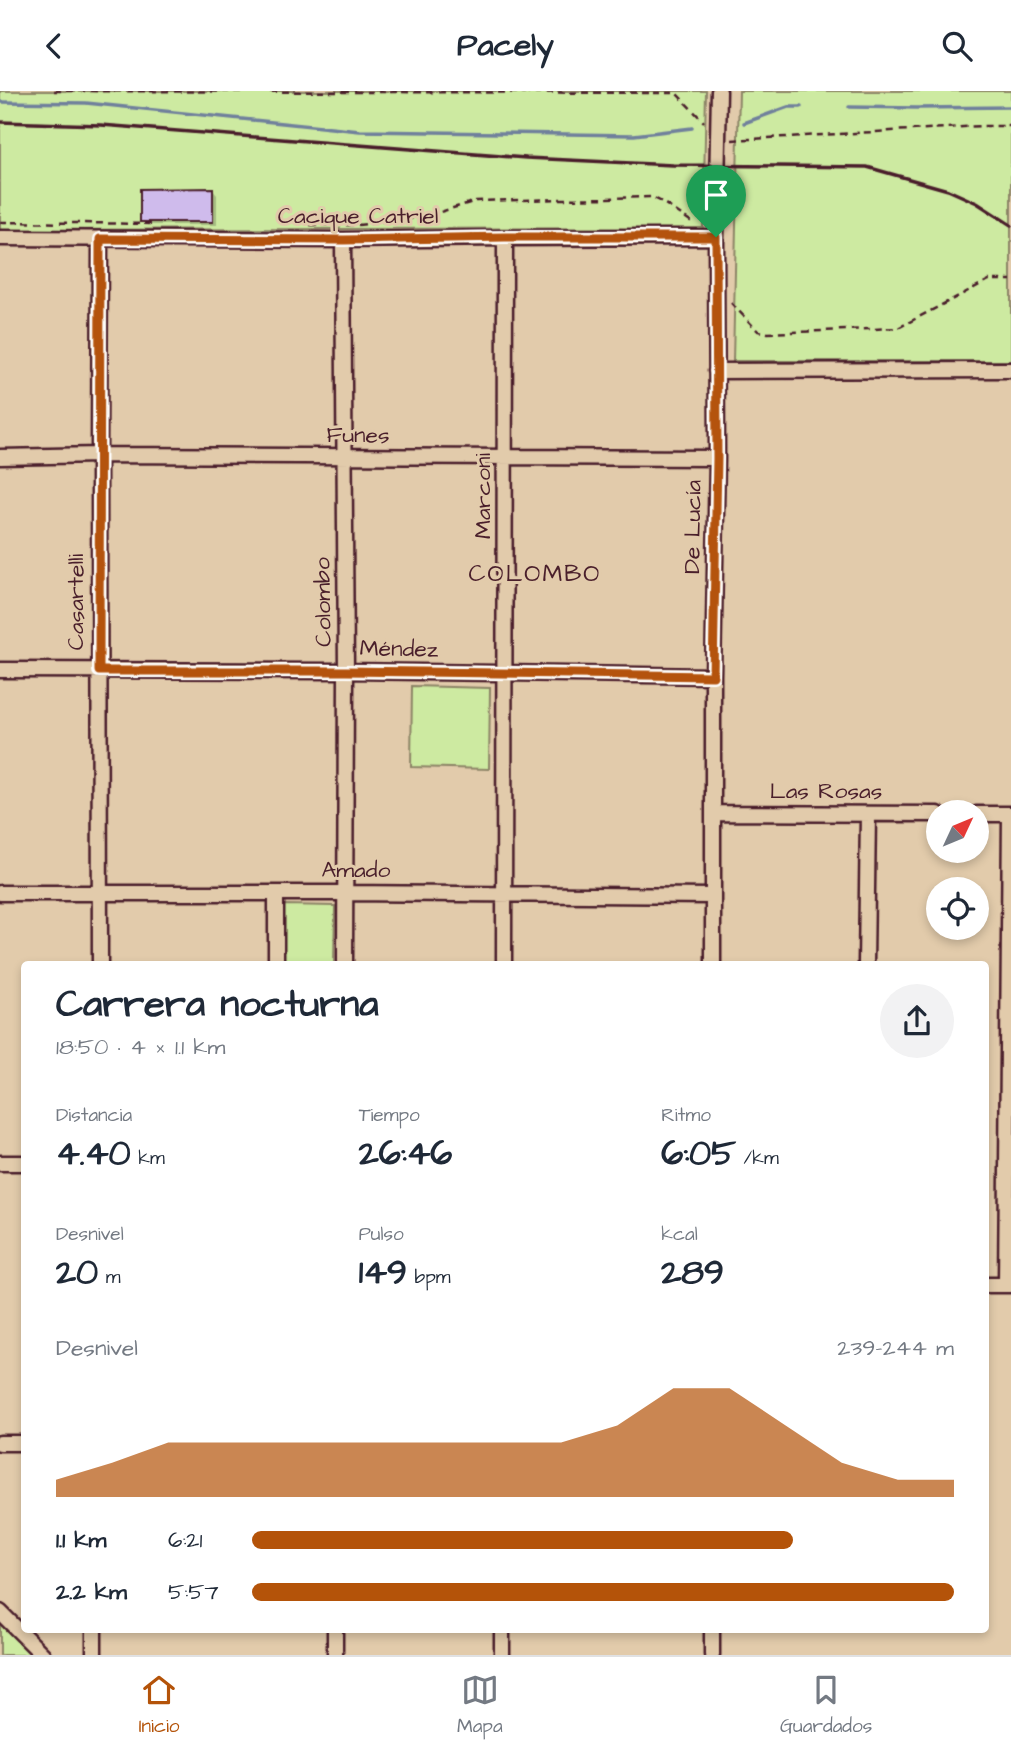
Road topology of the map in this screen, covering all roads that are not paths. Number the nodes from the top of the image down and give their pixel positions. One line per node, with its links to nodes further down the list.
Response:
1 (719, 91): 3 (street, De Lucía)
2 (505, 237): 3 (street, Cacique Catriel); 6 (street, Cacique Catriel); 12 (street, Marconi)
3 (716, 237): 8 (street, De Lucía)
4 (0, 238): 5 (street, Cacique Catriel)
5 (100, 239): 6 (street, Cacique Catriel); 9 (street, Casartelli)
6 (344, 240): 11 (street, Colombo)
7 (1011, 370): 8 (street)
8 (716, 371): 13 (street, De Lucía)
9 (99, 455): 10 (street, Funes); 11 (street, Funes); 15 (street, Casartelli)
10 (0, 457)
11 (344, 457): 12 (street, Funes); 16 (street, Colombo)
12 (506, 457): 13 (street, Funes); 17 (street, Marconi)
13 (717, 458): 18 (street, De Lucía)
14 (0, 670): 15 (street, Méndez)
15 (99, 671): 16 (street, Méndez); 27 (street, Casartelli)
16 (346, 671): 17 (street, Méndez); 26 (street, Colombo)
17 (505, 674): 18 (street, Méndez); 28 (street, Marconi)
18 (713, 676): 19 (street, De Lucía)
19 (713, 813): 20 (street, Las Rosas); 29 (street, De Lucía)
20 (868, 814): 21 (street, Las Rosas); 35 (street)
21 (926, 814)
22 (989, 814): 23 (street)
23 (1011, 814): 39 (street)
24 (0, 893): 27 (street, Amado)
25 (276, 893): 26 (street, Amado); 27 (street, Amado); 31 (street)
26 (345, 893): 28 (street, Amado); 32 (street, Colombo)
27 (100, 894): 30 (street, Casartelli)
28 (505, 894): 29 (street, Amado); 33 (street, Marconi)
29 (712, 896): 34 (street, De Lucía)
30 (100, 961)
31 (276, 961)
32 (345, 961)
33 (504, 961)
34 (713, 961)
35 (866, 961)
36 (0, 1163): 37 (street)
37 (21, 1163)
38 (989, 1285): 39 (street)
39 (1009, 1285)
40 (0, 1443): 41 (street)
41 (21, 1443)
42 (0, 1612): 47 (street)
43 (94, 1633): 48 (street)
44 (335, 1633): 49 (street)
45 (502, 1633): 50 (street)
46 (712, 1633): 51 (street)
47 (43, 1655)
48 (94, 1655)
49 (335, 1655)
50 (502, 1655)
51 (712, 1655)

